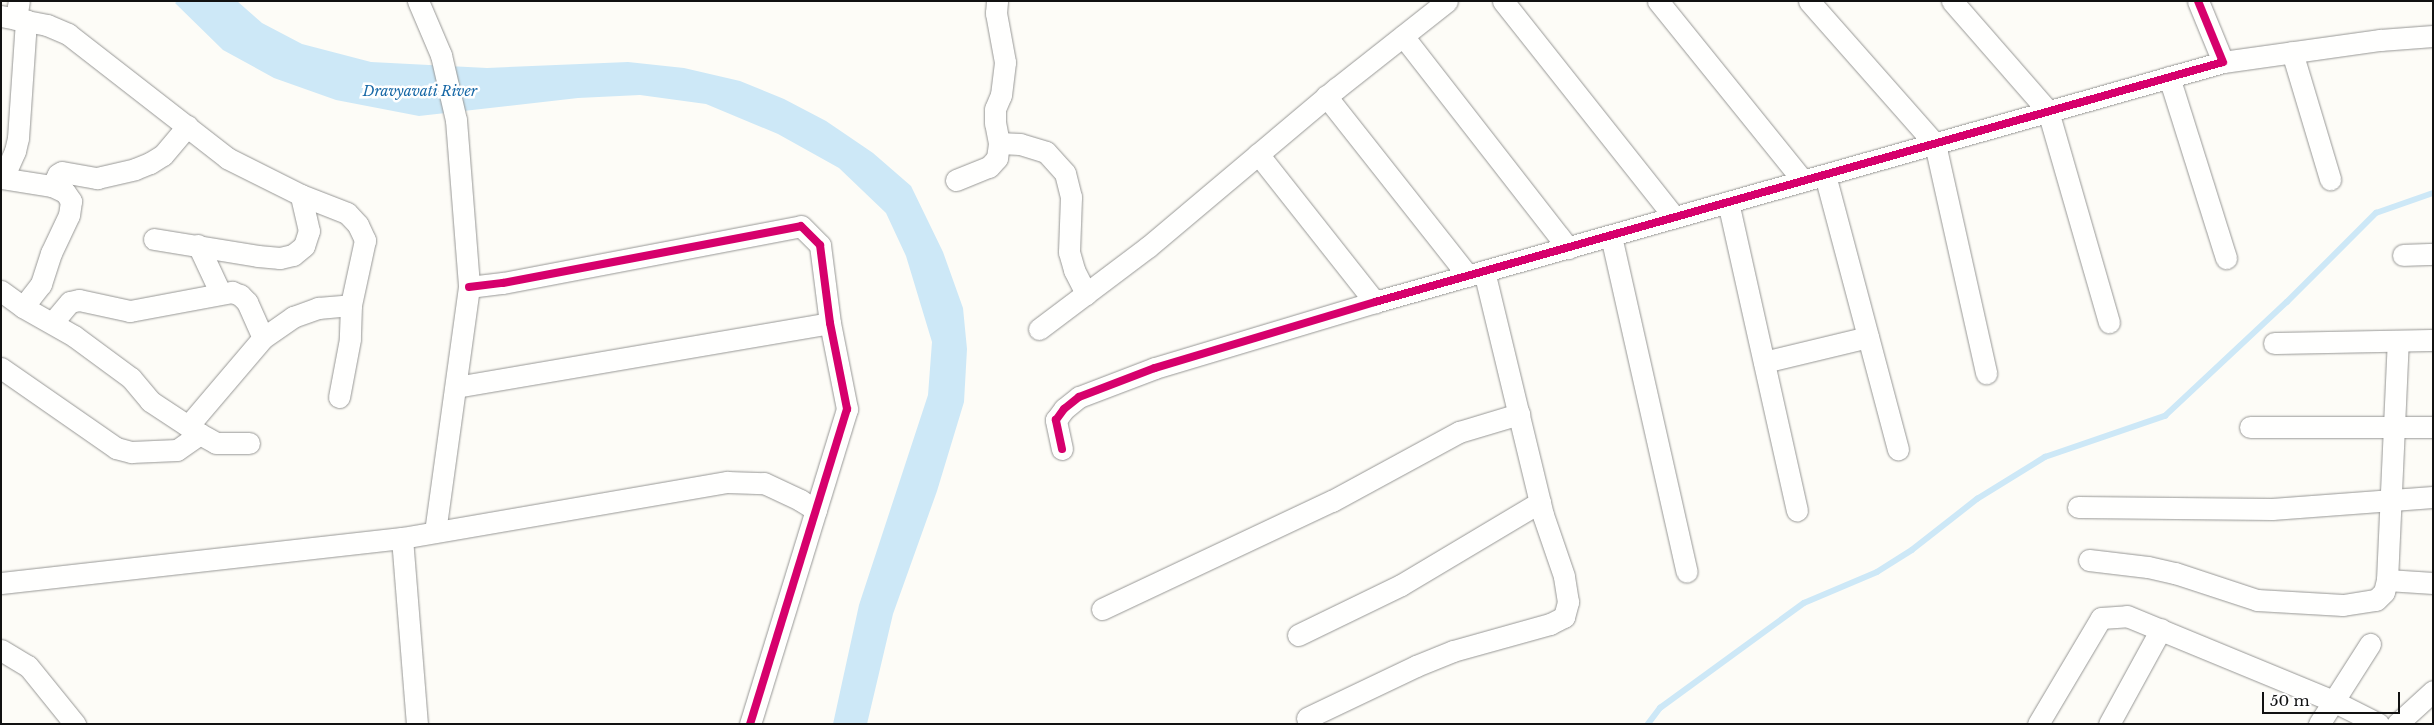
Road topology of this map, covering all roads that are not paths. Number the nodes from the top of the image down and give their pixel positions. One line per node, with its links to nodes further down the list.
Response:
1 (418, 1): 38 (street)
2 (998, 1): 18 (street)
3 (1448, 1): 10 (street)
4 (1503, 1): 29 (street)
5 (1658, 1): 25 (street)
6 (1809, 1): 19 (street)
7 (1952, 1): 16 (street)
8 (2198, 1): 13 (street)
9 (16, 14): 17 (street); 22 (street)
10 (1403, 36): 15 (street); 33 (street)
11 (2433, 36): 12 (street)
12 (2292, 52): 13 (street); 23 (street)
13 (2223, 62): 14 (street)
14 (2169, 77): 16 (street); 36 (street)
15 (1326, 96): 20 (street); 37 (street)
16 (2048, 112): 19 (street); 46 (street)
17 (187, 126): 26 (street); 27 (street)
18 (999, 143): 24 (street); 41 (street)
19 (1935, 144): 21 (street); 56 (street)
20 (1258, 154): 41 (street); 42 (street)
21 (1825, 175): 25 (street); 49 (street)
22 (2, 178): 26 (street)
23 (2330, 179)
24 (956, 180)
25 (1803, 181): 28 (street)
26 (52, 186): 44 (street)
27 (301, 196): 32 (street); 43 (street)
28 (1728, 202): 29 (street); 54 (street)
29 (1674, 218): 30 (street)
30 (1610, 236): 33 (street); 76 (street)
31 (154, 239): 32 (street)
32 (198, 245): 40 (street)
33 (1568, 248): 37 (street)
34 (2433, 254): 35 (street)
35 (2403, 255)
36 (2226, 258)
37 (1476, 274): 42 (street); 59 (street)
38 (469, 287): 47 (street); 57 (street)
39 (1, 292): 44 (street)
40 (220, 292): 45 (street); 50 (street)
41 (1086, 294): 48 (street)
42 (1375, 302): 65 (street)
43 (350, 305): 50 (street); 58 (street)
44 (23, 307): 45 (street)
45 (53, 322): 63 (street)
46 (2109, 322)
47 (830, 323): 57 (street); 71 (street)
48 (1039, 329)
49 (1868, 337): 54 (street); 66 (street)
50 (263, 338): 63 (street)
51 (2433, 340): 52 (street)
52 (2398, 341): 53 (street); 60 (street)
53 (2274, 343)
54 (1764, 362): 72 (street)
55 (1, 368): 63 (street)
56 (1986, 373)
57 (456, 387): 73 (street)
58 (340, 397)
59 (1519, 414): 69 (street); 80 (street)
60 (2395, 426): 61 (street); 62 (street); 68 (street)
61 (2433, 426)
62 (2250, 427)
63 (194, 430): 64 (street)
64 (249, 444)
65 (1062, 449)
66 (1898, 449)
67 (2433, 497): 68 (street)
68 (2392, 501): 70 (street); 77 (street)
69 (1540, 502): 82 (street); 87 (street)
70 (2078, 507)
71 (816, 510): 73 (street); 90 (street)
72 (1797, 510)
73 (435, 532): 74 (street)
74 (402, 538): 78 (street); 89 (street)
75 (2088, 560): 77 (street)
76 (1687, 572)
77 (2387, 580): 79 (street)
78 (1, 583)
79 (2433, 583)
80 (1102, 609)
81 (2161, 628): 86 (street); 91 (street); 92 (street)
82 (1298, 635)
83 (2370, 644): 86 (street)
84 (1, 650): 88 (street)
85 (2433, 691): 95 (street)
86 (2333, 700): 93 (street); 94 (street)
87 (1307, 718)
88 (75, 724)
89 (417, 724)
90 (750, 724)
91 (2038, 724)
92 (2109, 724)
93 (2319, 724)
94 (2379, 724)
95 (2397, 724)

